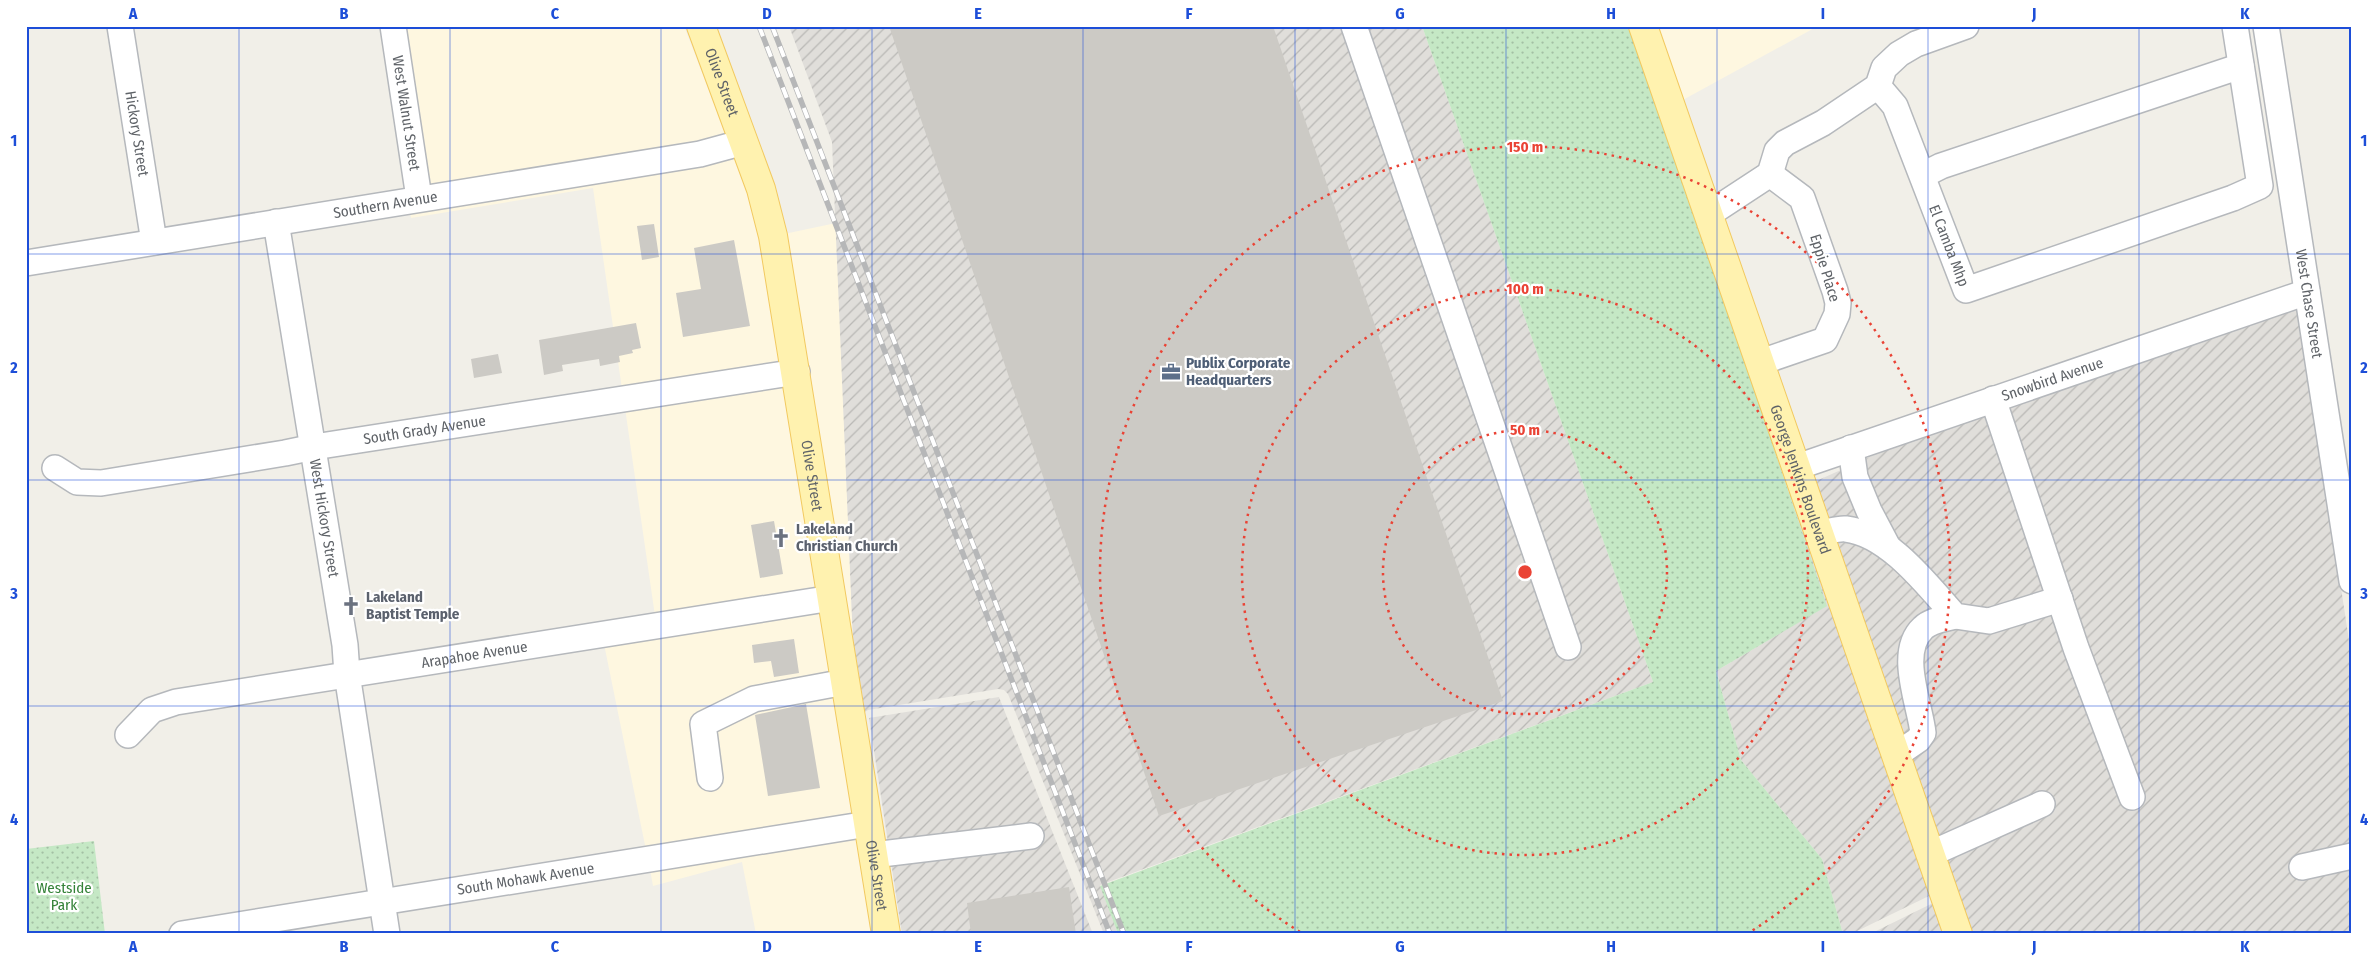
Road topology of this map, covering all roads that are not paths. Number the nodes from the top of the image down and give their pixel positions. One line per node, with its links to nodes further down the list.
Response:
1 (120, 26): 18 (street, Hickory Street)
2 (393, 26): 15 (street, West Walnut Street)
3 (701, 26): 12 (main road, Olive Street)
4 (1354, 26): 34 (street)
5 (1643, 26): 16 (main road, George Jenkins Boulevard)
6 (1966, 26): 9 (street)
7 (2236, 26): 10 (street)
8 (2266, 26): 20 (street, West Chase Street)
9 (1913, 35): 11 (street)
10 (2241, 66): 14 (street); 14 (street, El Camba Mhp)
11 (1878, 86): 13 (street); 14 (street)
12 (744, 142): 15 (street, Southern Avenue); 22 (main road, Olive Street)
13 (1770, 174): 16 (street); 21 (street, Eppie Place)
14 (1923, 175)
15 (419, 198): 17 (street, Southern Avenue)
16 (1709, 214): 21 (main road, George Jenkins Boulevard)
17 (276, 222): 18 (street, Southern Avenue); 24 (street, West Hickory Street)
18 (154, 242): 19 (street, Southern Avenue)
19 (26, 263)
20 (2308, 292): 23 (street, Snowbird Avenue); 30 (street, West Chase Street)
21 (1760, 362): 26 (main road, George Jenkins Boulevard)
22 (797, 372): 24 (street, South Grady Avenue); 31 (main road, Olive Street)
23 (1993, 399): 25 (street, Snowbird Avenue); 32 (street)
24 (314, 447): 27 (street, South Grady Avenue); 35 (street, West Hickory Street)
25 (1851, 448): 26 (street, Snowbird Avenue); 29 (street)
26 (1797, 467): 28 (main road, George Jenkins Boulevard)
27 (55, 468)
28 (1820, 533): 29 (street); 38 (main road, George Jenkins Boulevard)
29 (1889, 549): 33 (street)
30 (2352, 581)
31 (832, 598): 35 (street, Arapahoe Avenue); 36 (main road, Olive Street)
32 (2060, 599): 33 (street); 40 (street)
33 (1955, 616): 38 (street)
34 (1568, 647)
35 (347, 674): 37 (street, Arapahoe Avenue); 48 (street, West Hickory Street)
36 (845, 682): 39 (street); 42 (main road, Olive Street)
37 (128, 735)
38 (1896, 755): 44 (main road, George Jenkins Boulevard)
39 (710, 778)
40 (2132, 797)
41 (2042, 804): 44 (street)
42 (868, 824): 45 (main road, Olive Street); 48 (street, South Mohawk Avenue)
43 (1031, 836): 45 (street)
44 (1930, 854): 52 (main road, George Jenkins Boulevard)
45 (873, 855): 51 (main road, Olive Street)
46 (2352, 856): 47 (street)
47 (2302, 867)
48 (382, 902): 49 (street, South Mohawk Avenue); 50 (street, West Hickory Street)
49 (182, 934)
50 (387, 934)
51 (886, 934)
52 (1958, 934)

